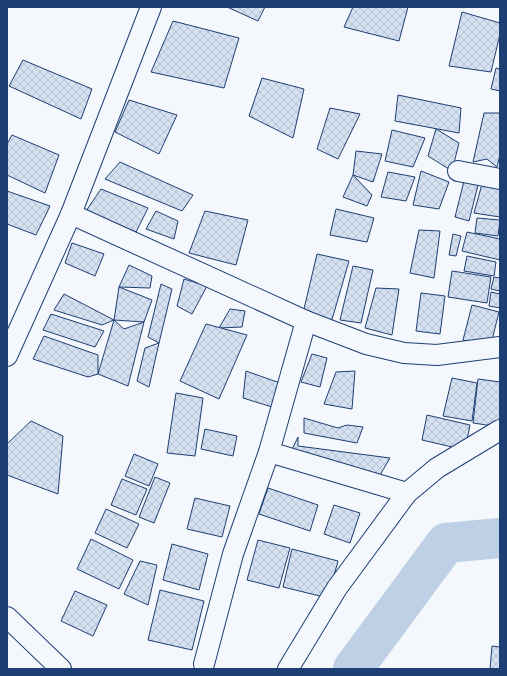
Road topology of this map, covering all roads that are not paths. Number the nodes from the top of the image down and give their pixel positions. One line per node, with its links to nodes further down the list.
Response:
1 (151, 7): 4 (street)
2 (458, 171): 3 (street)
3 (500, 179)
4 (71, 214): 5 (street); 7 (street)
5 (306, 321): 6 (street); 9 (street)
6 (500, 347)
7 (7, 356)
8 (500, 430): 10 (street)
9 (269, 452): 10 (street); 12 (street)
10 (407, 493): 14 (street)
11 (7, 617): 13 (street)
12 (204, 664)
13 (61, 669)
14 (288, 669)

